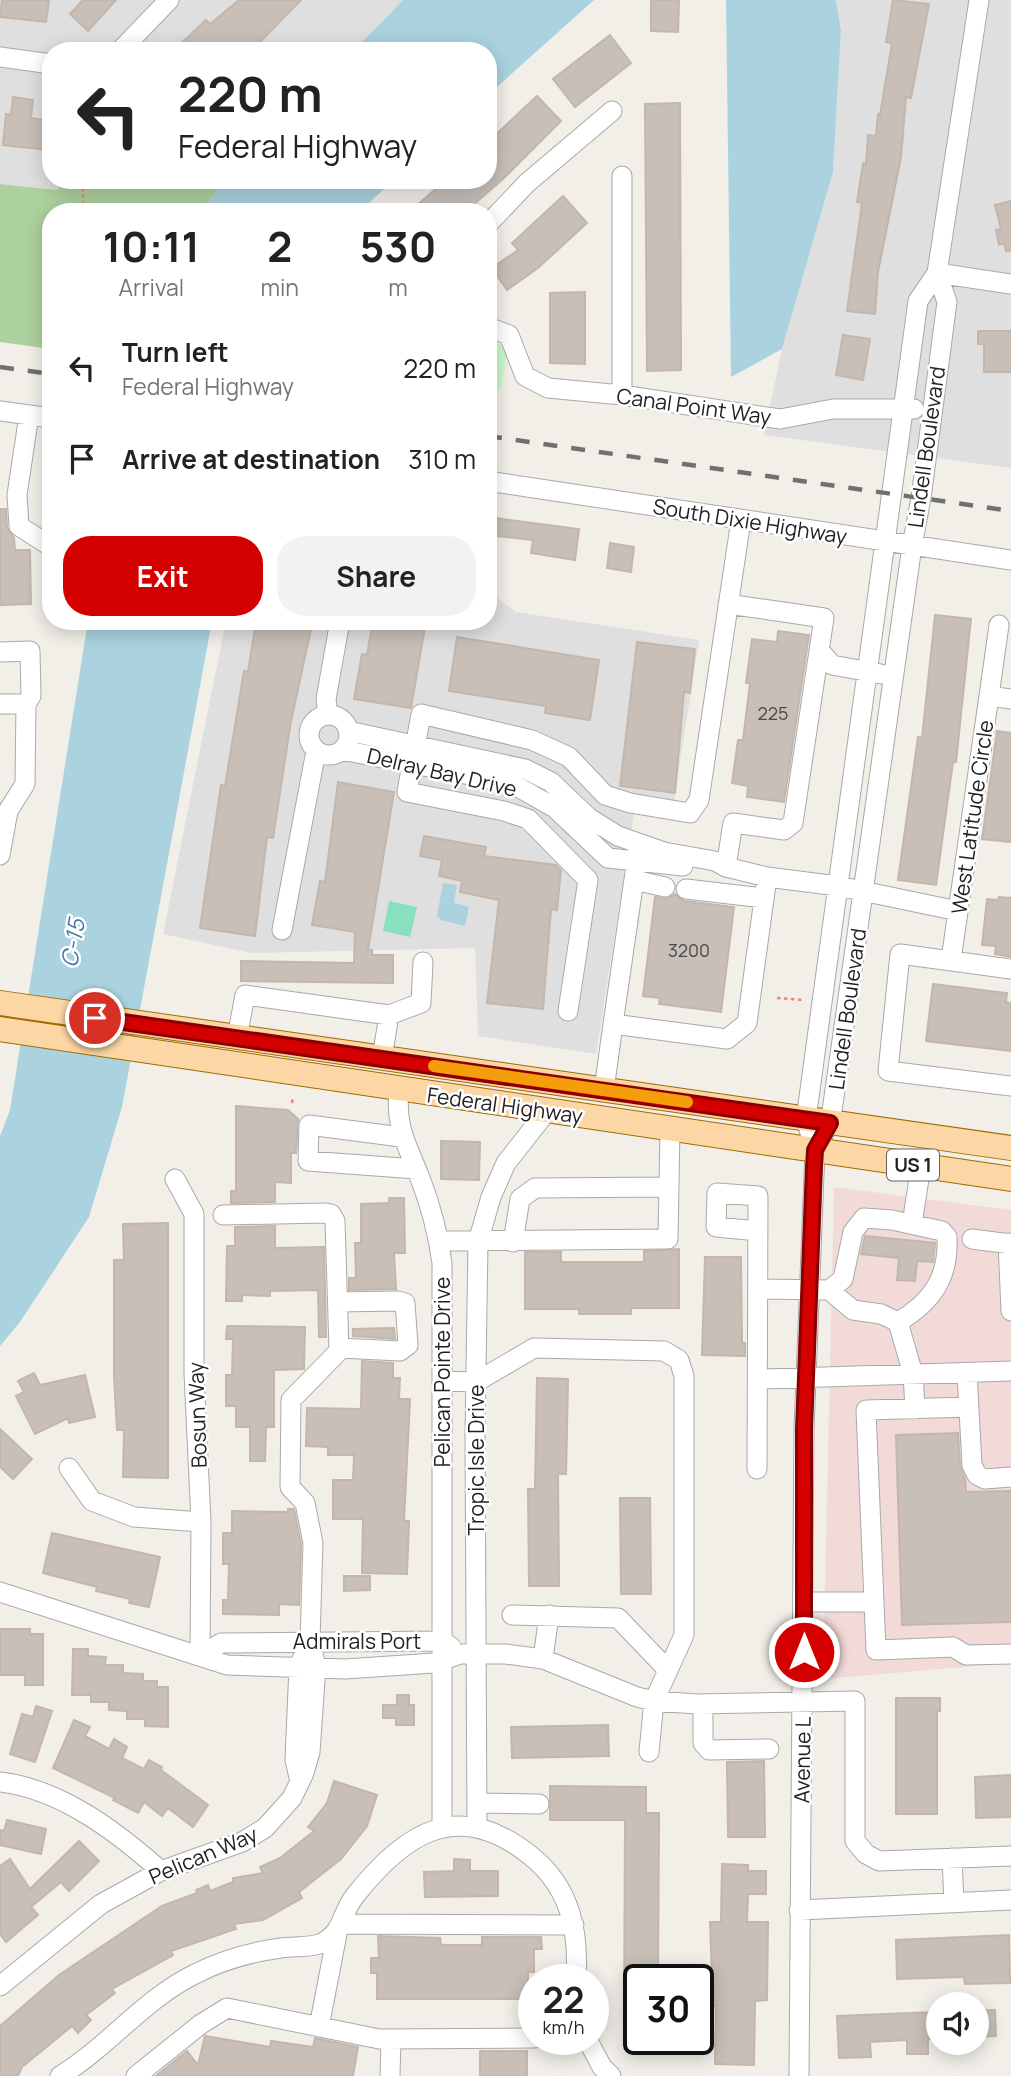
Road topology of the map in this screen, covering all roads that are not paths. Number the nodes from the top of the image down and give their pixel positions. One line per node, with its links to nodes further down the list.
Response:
1 (169, 0): 3 (street)
2 (979, 0): 9 (street, Lindell Boulevard)
3 (129, 42)
4 (0, 57): 5 (street)
5 (42, 63)
6 (612, 111): 8 (street)
7 (622, 176): 12 (street)
8 (497, 215)
9 (937, 273): 10 (street); 13 (street, Lindell Boulevard); 14 (street, Lindell Boulevard)
10 (1011, 284)
11 (497, 330): 12 (street, Canal Point Way)
12 (622, 395): 14 (street, Canal Point Way)
13 (931, 408): 14 (street, Canal Point Way); 22 (street, Lindell Boulevard)
14 (904, 409): 21 (street, Lindell Boulevard)
15 (0, 411): 16 (street)
16 (29, 415): 17 (street); 20 (street)
17 (42, 417)
18 (497, 482): 19 (street, South Dixie Highway)
19 (741, 520): 21 (street, South Dixie Highway); 24 (street)
20 (42, 541)
21 (886, 542): 22 (street, South Dixie Highway); 29 (street, Lindell Boulevard)
22 (912, 546): 23 (street, South Dixie Highway); 30 (street, Lindell Boulevard)
23 (1011, 560)
24 (728, 604): 27 (street); 40 (street)
25 (999, 625): 31 (street)
26 (338, 630): 35 (street)
27 (819, 650): 29 (street); 45 (street)
28 (0, 652): 34 (street)
29 (868, 672): 30 (street); 48 (street, Lindell Boulevard)
30 (894, 676): 51 (street, Lindell Boulevard)
31 (989, 696): 32 (street, West Latitude Circle); 53 (street, West Latitude Circle)
32 (1011, 699)
33 (0, 704): 34 (street)
34 (26, 704): 44 (street)
35 (328, 715): 36 (street, Delray Bay Drive); 38 (street)
36 (348, 731): 37 (street, Delray Bay Drive); 39 (street, Delray Bay Drive)
37 (342, 750): 38 (street, Delray Bay Drive); 39 (street, Delray Bay Drive)
38 (316, 751): 54 (street)
39 (414, 753): 40 (street); 41 (street, Delray Bay Drive); 42 (street)
40 (569, 757): 41 (street)
41 (546, 790): 42 (street); 43 (street, Delray Bay Drive); 46 (street, Delray Bay Drive)
42 (527, 819): 59 (street)
43 (639, 843): 45 (street, Delray Bay Drive); 46 (street)
44 (0, 855)
45 (726, 867): 46 (street, Delray Bay Drive); 47 (street, Delray Bay Drive)
46 (635, 872): 49 (street); 61 (street)
47 (767, 877): 48 (street, Delray Bay Drive); 52 (street)
48 (838, 886): 51 (street, Delray Bay Drive); 71 (street, Lindell Boulevard)
49 (665, 887)
50 (686, 889): 52 (street)
51 (864, 892): 53 (street, Delray Bay Drive); 71 (street, Lindell Boulevard)
52 (764, 898): 61 (street)
53 (958, 911): 55 (street, West Latitude Circle)
54 (282, 930)
55 (951, 960): 57 (street); 67 (street)
56 (423, 962): 60 (street)
57 (1011, 969)
58 (10, 1005): 63 (main road, Federal Highway / US 1)
59 (568, 1011)
60 (389, 1014): 63 (street); 64 (street)
61 (613, 1024): 69 (street)
62 (8, 1030): 66 (main road, Federal Highway / US 1)
63 (237, 1038): 64 (main road, Federal Highway / US 1)
64 (382, 1058): 65 (main road, Federal Highway / US 1); 66 (main road)
65 (450, 1068): 68 (main road); 69 (main road, Federal Highway / US 1)
66 (335, 1080): 68 (main road, Federal Highway / US 1)
67 (1011, 1086)
68 (399, 1090): 70 (main road, Federal Highway / US 1); 73 (street, Pelican Pointe Drive)
69 (604, 1090): 71 (main road, Federal Highway / US 1)
70 (547, 1111): 72 (main road, Federal Highway / US 1); 86 (street, Tropic Isle Drive)
71 (818, 1121): 74 (main road, Federal Highway / US 1); 75 (street, Lindell Boulevard)
72 (670, 1129): 75 (main road, Federal Highway / US 1); 80 (street)
73 (401, 1137): 77 (street, Pelican Pointe Drive); 77 (street)
74 (1011, 1148)
75 (815, 1150): 76 (main road, Federal Highway / US 1); 90 (street, Avenue L)
76 (921, 1166): 79 (main road, Federal Highway / US 1); 82 (street)
77 (416, 1169): 85 (street, Pelican Pointe Drive)
78 (175, 1179): 107 (street, Bosun Way)
79 (1011, 1179)
80 (669, 1187): 87 (street); 87 (street)
81 (223, 1215): 91 (street)
82 (912, 1224): 90 (street); 93 (street)
83 (758, 1231): 89 (street)
84 (972, 1239): 88 (street)
85 (438, 1241): 86 (street); 100 (street, Pelican Pointe Drive)
86 (478, 1242): 87 (street); 101 (street, Tropic Isle Drive)
87 (513, 1242)
88 (1009, 1244): 92 (street)
89 (759, 1289): 90 (street); 99 (street)
90 (819, 1290): 93 (street); 98 (street, Avenue L)
91 (338, 1302): 94 (street); 94 (street)
92 (1011, 1311)
93 (898, 1322): 97 (street)
94 (338, 1348): 113 (street)
95 (1011, 1371): 96 (street)
96 (967, 1373): 97 (street); 102 (street)
97 (913, 1374): 98 (street); 103 (street)
98 (806, 1378): 99 (street); 109 (street, Avenue L)
99 (759, 1379): 105 (street)
100 (442, 1381): 101 (street); 114 (street, Pelican Pointe Drive)
101 (476, 1382): 117 (street, Tropic Isle Drive); 120 (street)
102 (968, 1407): 103 (street); 106 (street)
103 (915, 1409): 110 (street)
104 (69, 1468): 107 (street)
105 (757, 1469)
106 (1011, 1477)
107 (201, 1522): 116 (street, Bosun Way)
108 (0, 1592): 116 (street)
109 (804, 1602): 110 (street); 122 (street, Avenue L)
110 (874, 1602): 115 (street)
111 (512, 1615): 112 (street)
112 (549, 1615): 118 (street); 120 (street)
113 (310, 1641): 114 (street, Admirals Port); 116 (street, Admirals Port); 119 (street)
114 (442, 1641): 117 (street, Pelican Pointe Drive)
115 (1011, 1654)
116 (200, 1656): 119 (street, Admirals Port)
117 (460, 1656): 118 (street, Admirals Port); 119 (street, Admirals Port); 127 (street, Tropic Isle Drive); 129 (street, Tropic Isle Drive)
118 (543, 1659): 121 (street, Admirals Port)
119 (307, 1667): 133 (street, Pelican Way)
120 (666, 1668): 121 (street)
121 (654, 1701): 123 (street, Admirals Port); 125 (street)
122 (803, 1702): 123 (street, Admirals Port); 132 (street, Admirals Port); 136 (street, Avenue L)
123 (703, 1704): 124 (street)
124 (769, 1749)
125 (649, 1752)
126 (0, 1782): 133 (street)
127 (477, 1803): 128 (street); 130 (street, Tropic Isle Drive)
128 (539, 1804)
129 (442, 1826): 130 (street); 138 (street)
130 (477, 1827): 137 (street)
131 (1011, 1856): 132 (street)
132 (952, 1858): 135 (street)
133 (161, 1871): 140 (street, Pelican Way)
134 (1011, 1900): 135 (street)
135 (954, 1903): 136 (street)
136 (799, 1910): 149 (street, Avenue L)
137 (575, 1925): 138 (street); 139 (street)
138 (340, 1929): 141 (street); 145 (street)
139 (577, 1964)
140 (1, 1982)
141 (319, 2027): 143 (street); 146 (street)
142 (518, 2038): 143 (street)
143 (391, 2039): 147 (street)
144 (596, 2055): 148 (street)
145 (60, 2076)
146 (136, 2076)
147 (390, 2076)
148 (611, 2076)
149 (799, 2076)

